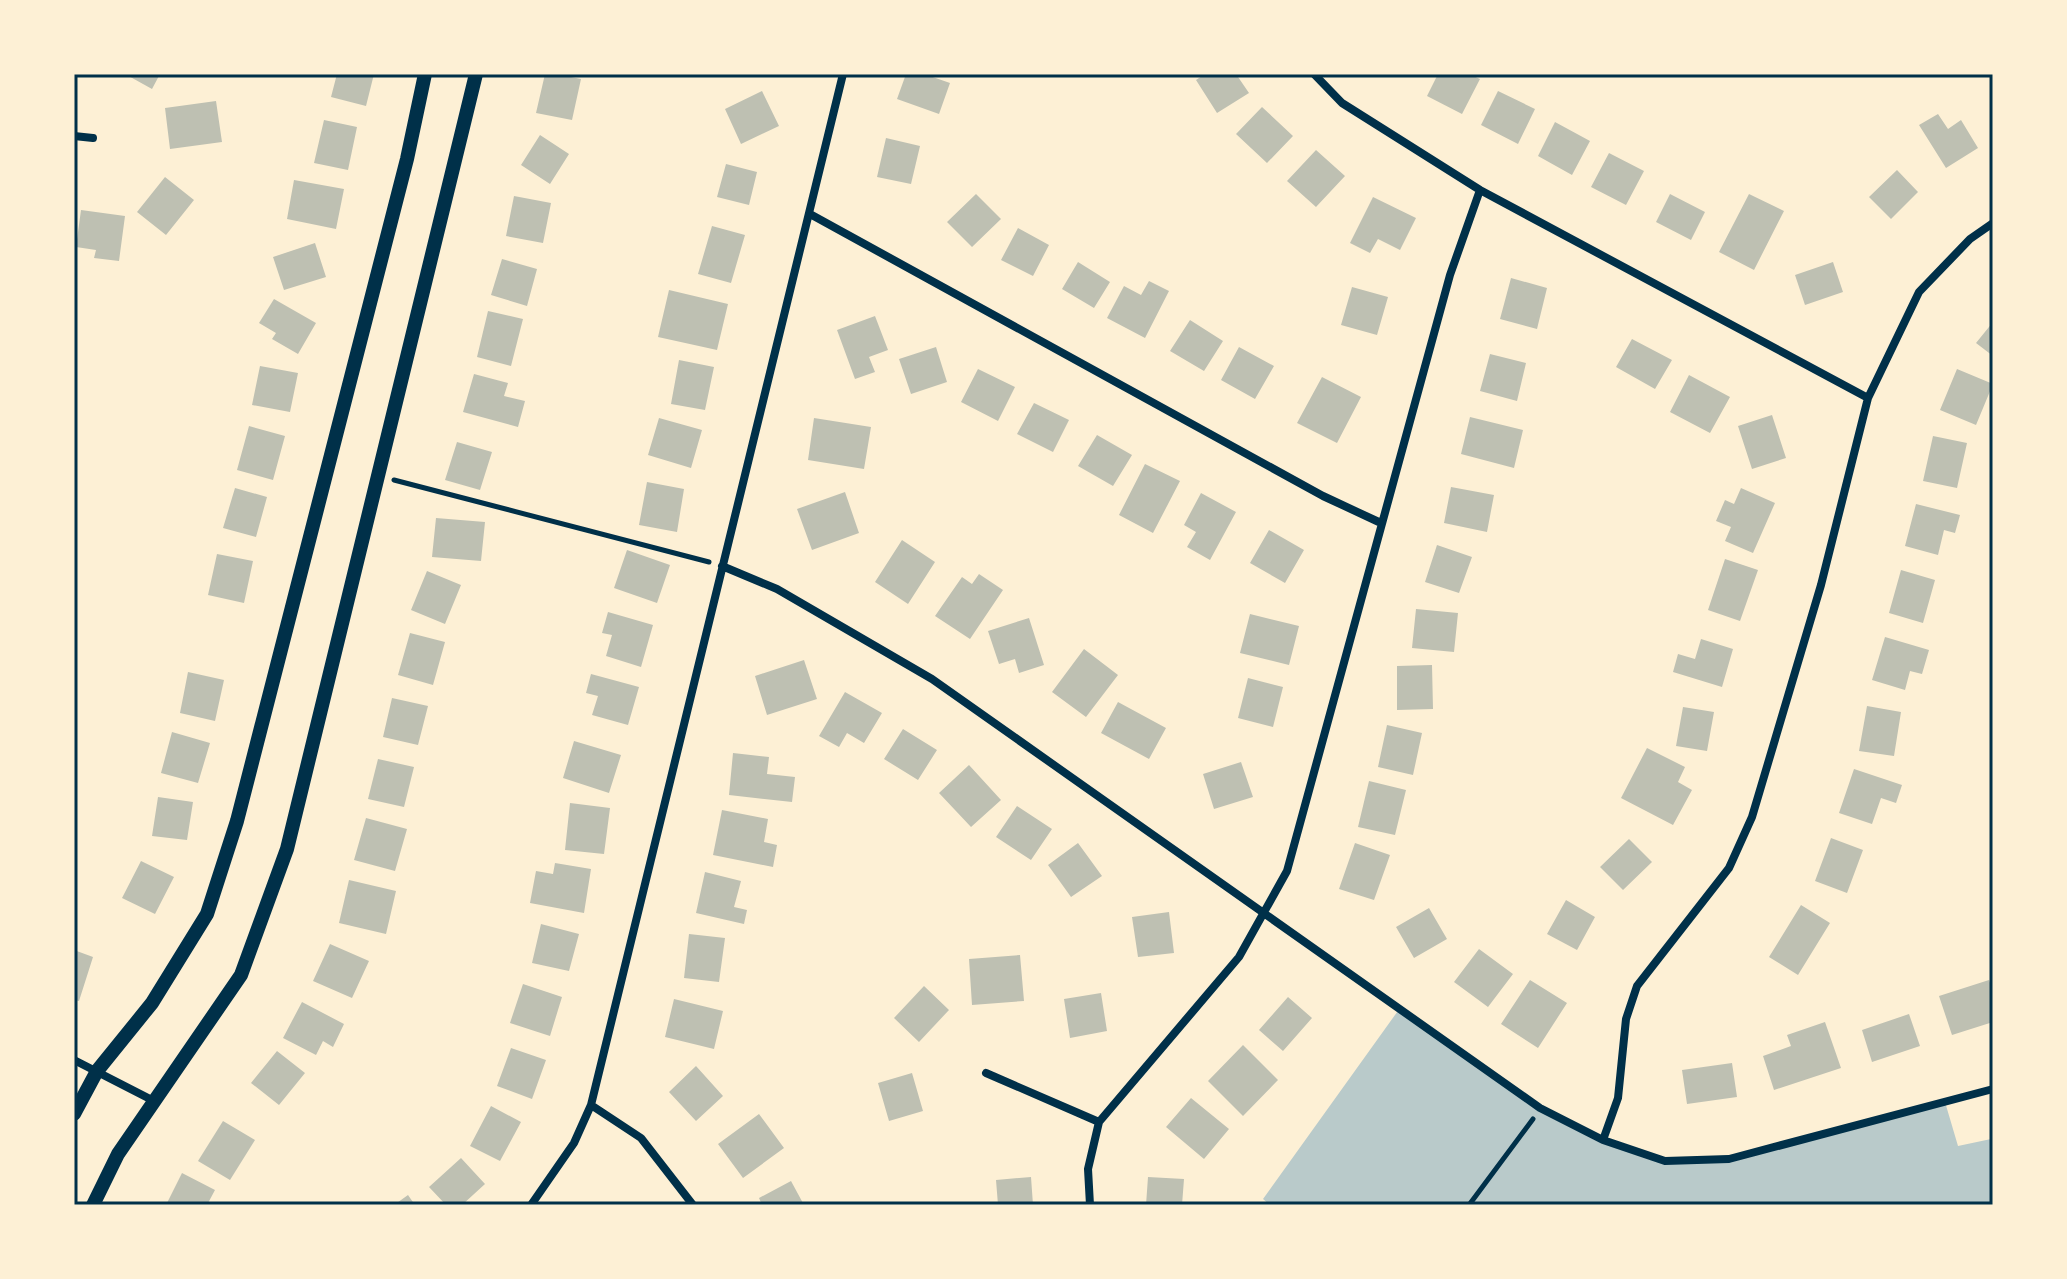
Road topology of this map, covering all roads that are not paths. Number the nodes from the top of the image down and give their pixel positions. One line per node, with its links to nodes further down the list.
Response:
1 (425, 74): 15 (street)
2 (476, 74): 18 (street)
3 (843, 74): 8 (street)
4 (1314, 74): 7 (street)
5 (74, 136): 6 (street)
6 (93, 138)
7 (1480, 190): 10 (street); 11 (street)
8 (810, 214): 11 (street); 12 (street)
9 (1993, 223): 10 (street)
10 (1868, 398): 22 (street)
11 (1381, 523): 13 (street)
12 (722, 566): 13 (street); 19 (street)
13 (1264, 912): 21 (street); 22 (street)
14 (74, 1060): 15 (street)
15 (97, 1071): 18 (street); 20 (street)
16 (986, 1073): 21 (street)
17 (1993, 1089): 22 (street)
18 (154, 1101): 23 (street)
19 (591, 1105): 24 (street); 25 (street)
20 (74, 1114)
21 (1099, 1122): 26 (street)
22 (1603, 1140)
23 (93, 1205)
24 (531, 1205)
25 (693, 1205)
26 (1090, 1205)

